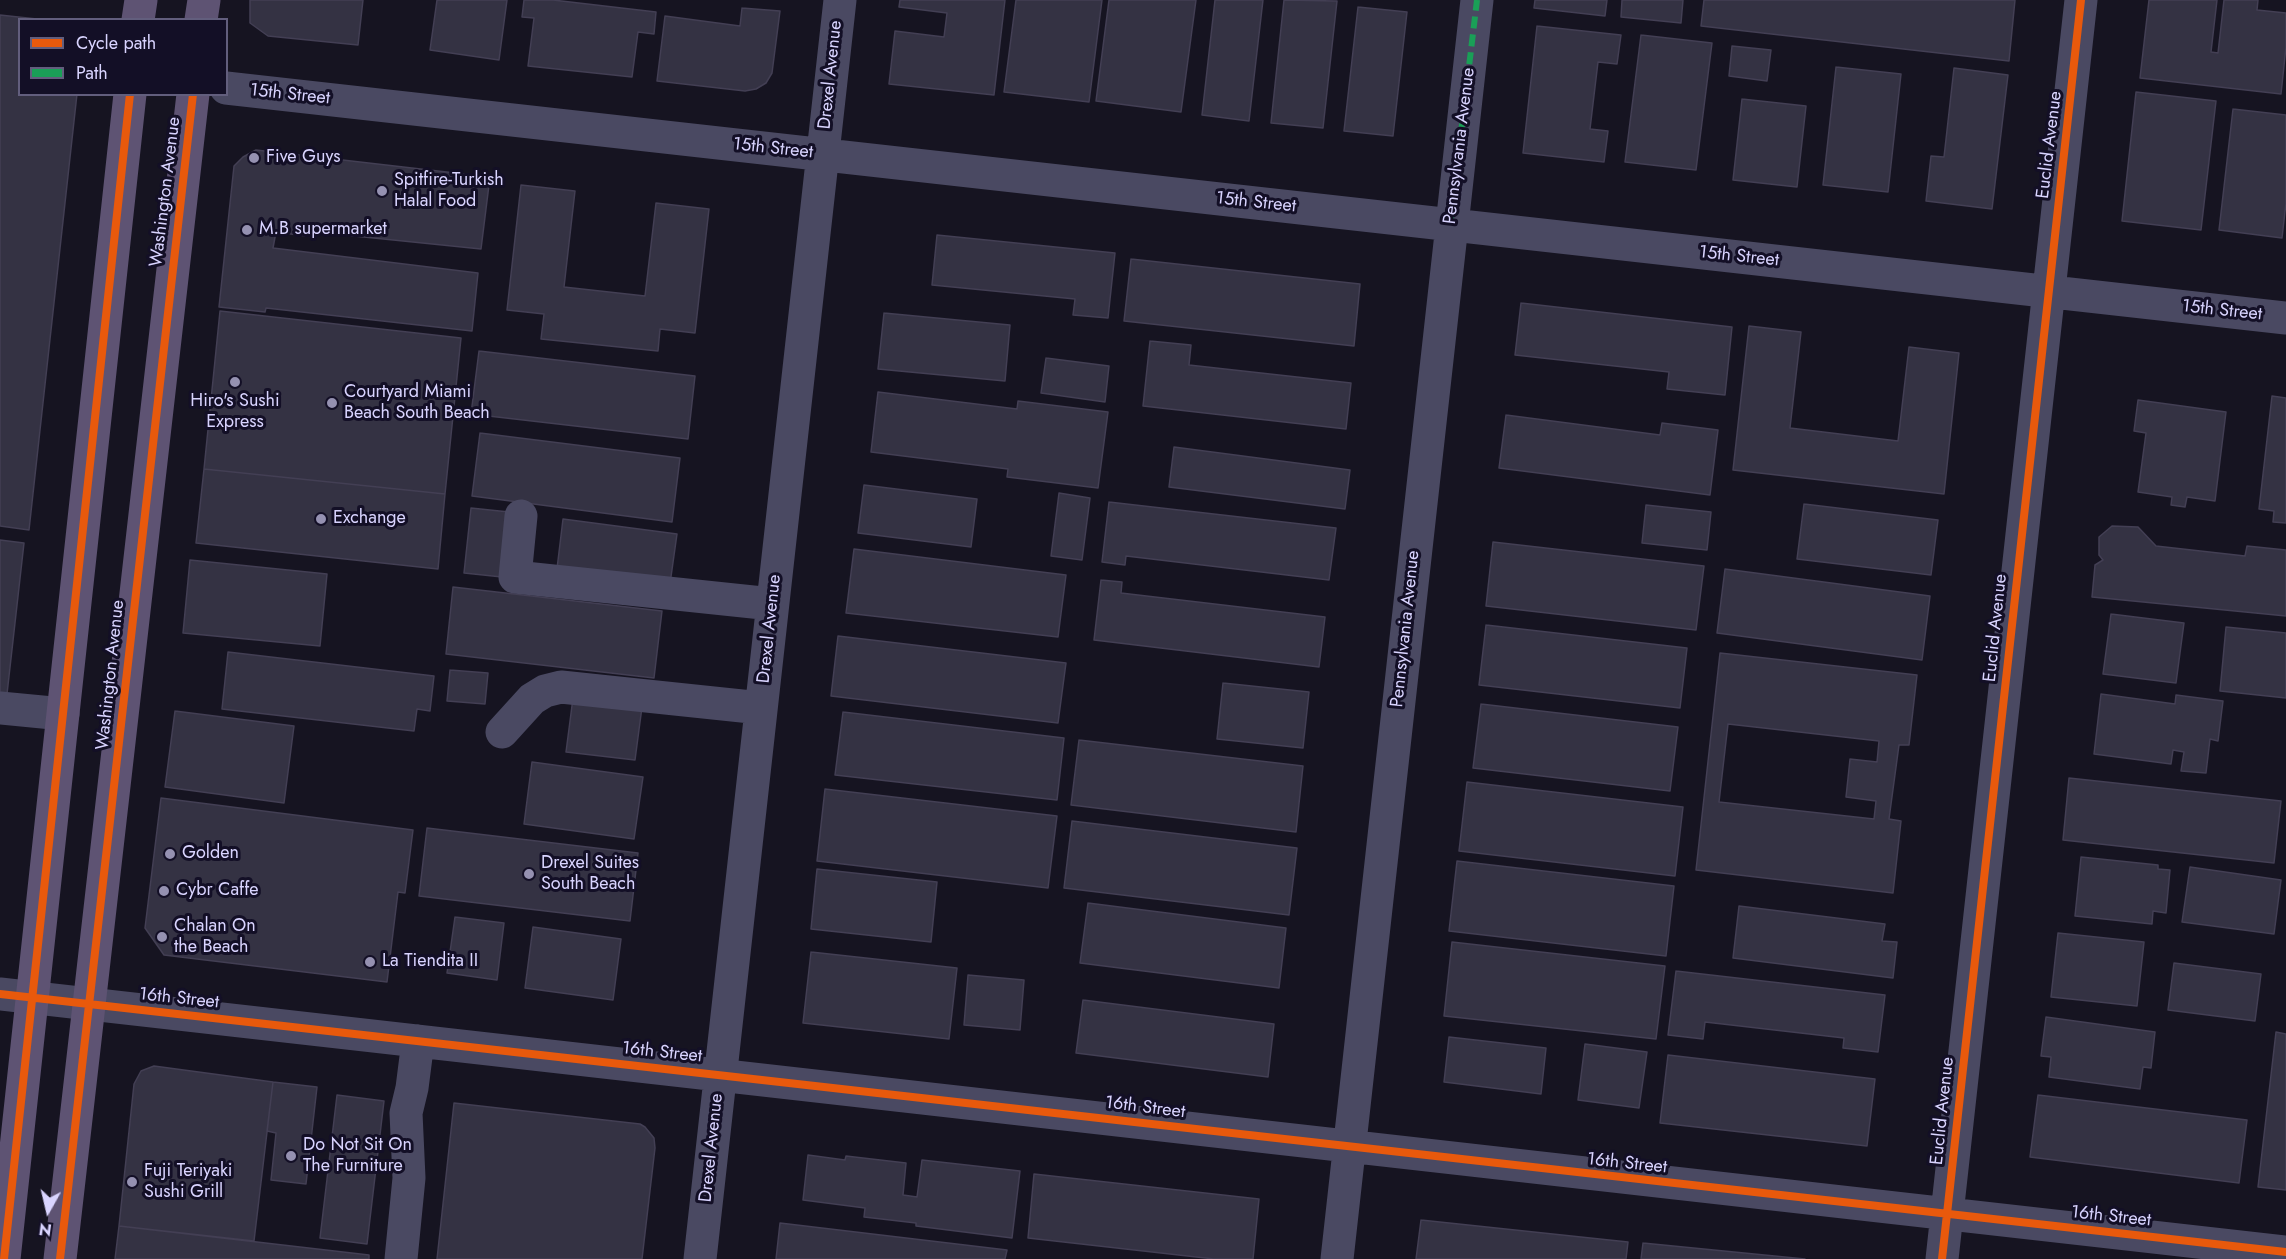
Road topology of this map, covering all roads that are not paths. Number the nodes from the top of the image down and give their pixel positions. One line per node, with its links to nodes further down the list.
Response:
1 (141, 0): 6 (main road)
2 (204, 0): 7 (main road)
3 (840, 0): 11 (street, Drexel Avenue)
4 (1477, 0): 12 (street, Pennsylvania Avenue)
5 (2081, 0): 13 (street, Euclid Avenue)
6 (138, 18)
7 (201, 18)
8 (228, 88): 11 (street, 15th Street)
9 (130, 96): 19 (main road)
10 (193, 96): 23 (main road, Washington Avenue)
11 (822, 155): 12 (street, 15th Street); 16 (street, Drexel Avenue)
12 (1450, 225): 13 (street, 15th Street); 26 (street, Pennsylvania Avenue)
13 (2048, 292): 14 (street, 15th Street); 27 (street, Euclid Avenue)
14 (2286, 318)
15 (520, 516): 16 (street)
16 (772, 604): 18 (street, Drexel Avenue)
17 (0, 708): 19 (street)
18 (761, 708): 20 (street); 25 (street, Drexel Avenue)
19 (63, 714): 22 (main road)
20 (502, 732)
21 (0, 994): 22 (street, 16th Street)
22 (33, 998): 23 (street, 16th Street); 29 (main road)
23 (89, 1004): 24 (street, 16th Street); 30 (main road, Washington Avenue)
24 (418, 1041): 25 (street, 16th Street); 31 (street)
25 (720, 1074): 26 (street, 16th Street); 32 (street, Drexel Avenue)
26 (1350, 1147): 27 (street, 16th Street); 33 (street, Pennsylvania Avenue)
27 (1947, 1214): 28 (street, 16th Street); 34 (street, Euclid Avenue)
28 (2286, 1252)
29 (4, 1259)
30 (60, 1259)
31 (400, 1259)
32 (699, 1259)
33 (1338, 1259)
34 (1942, 1259)

